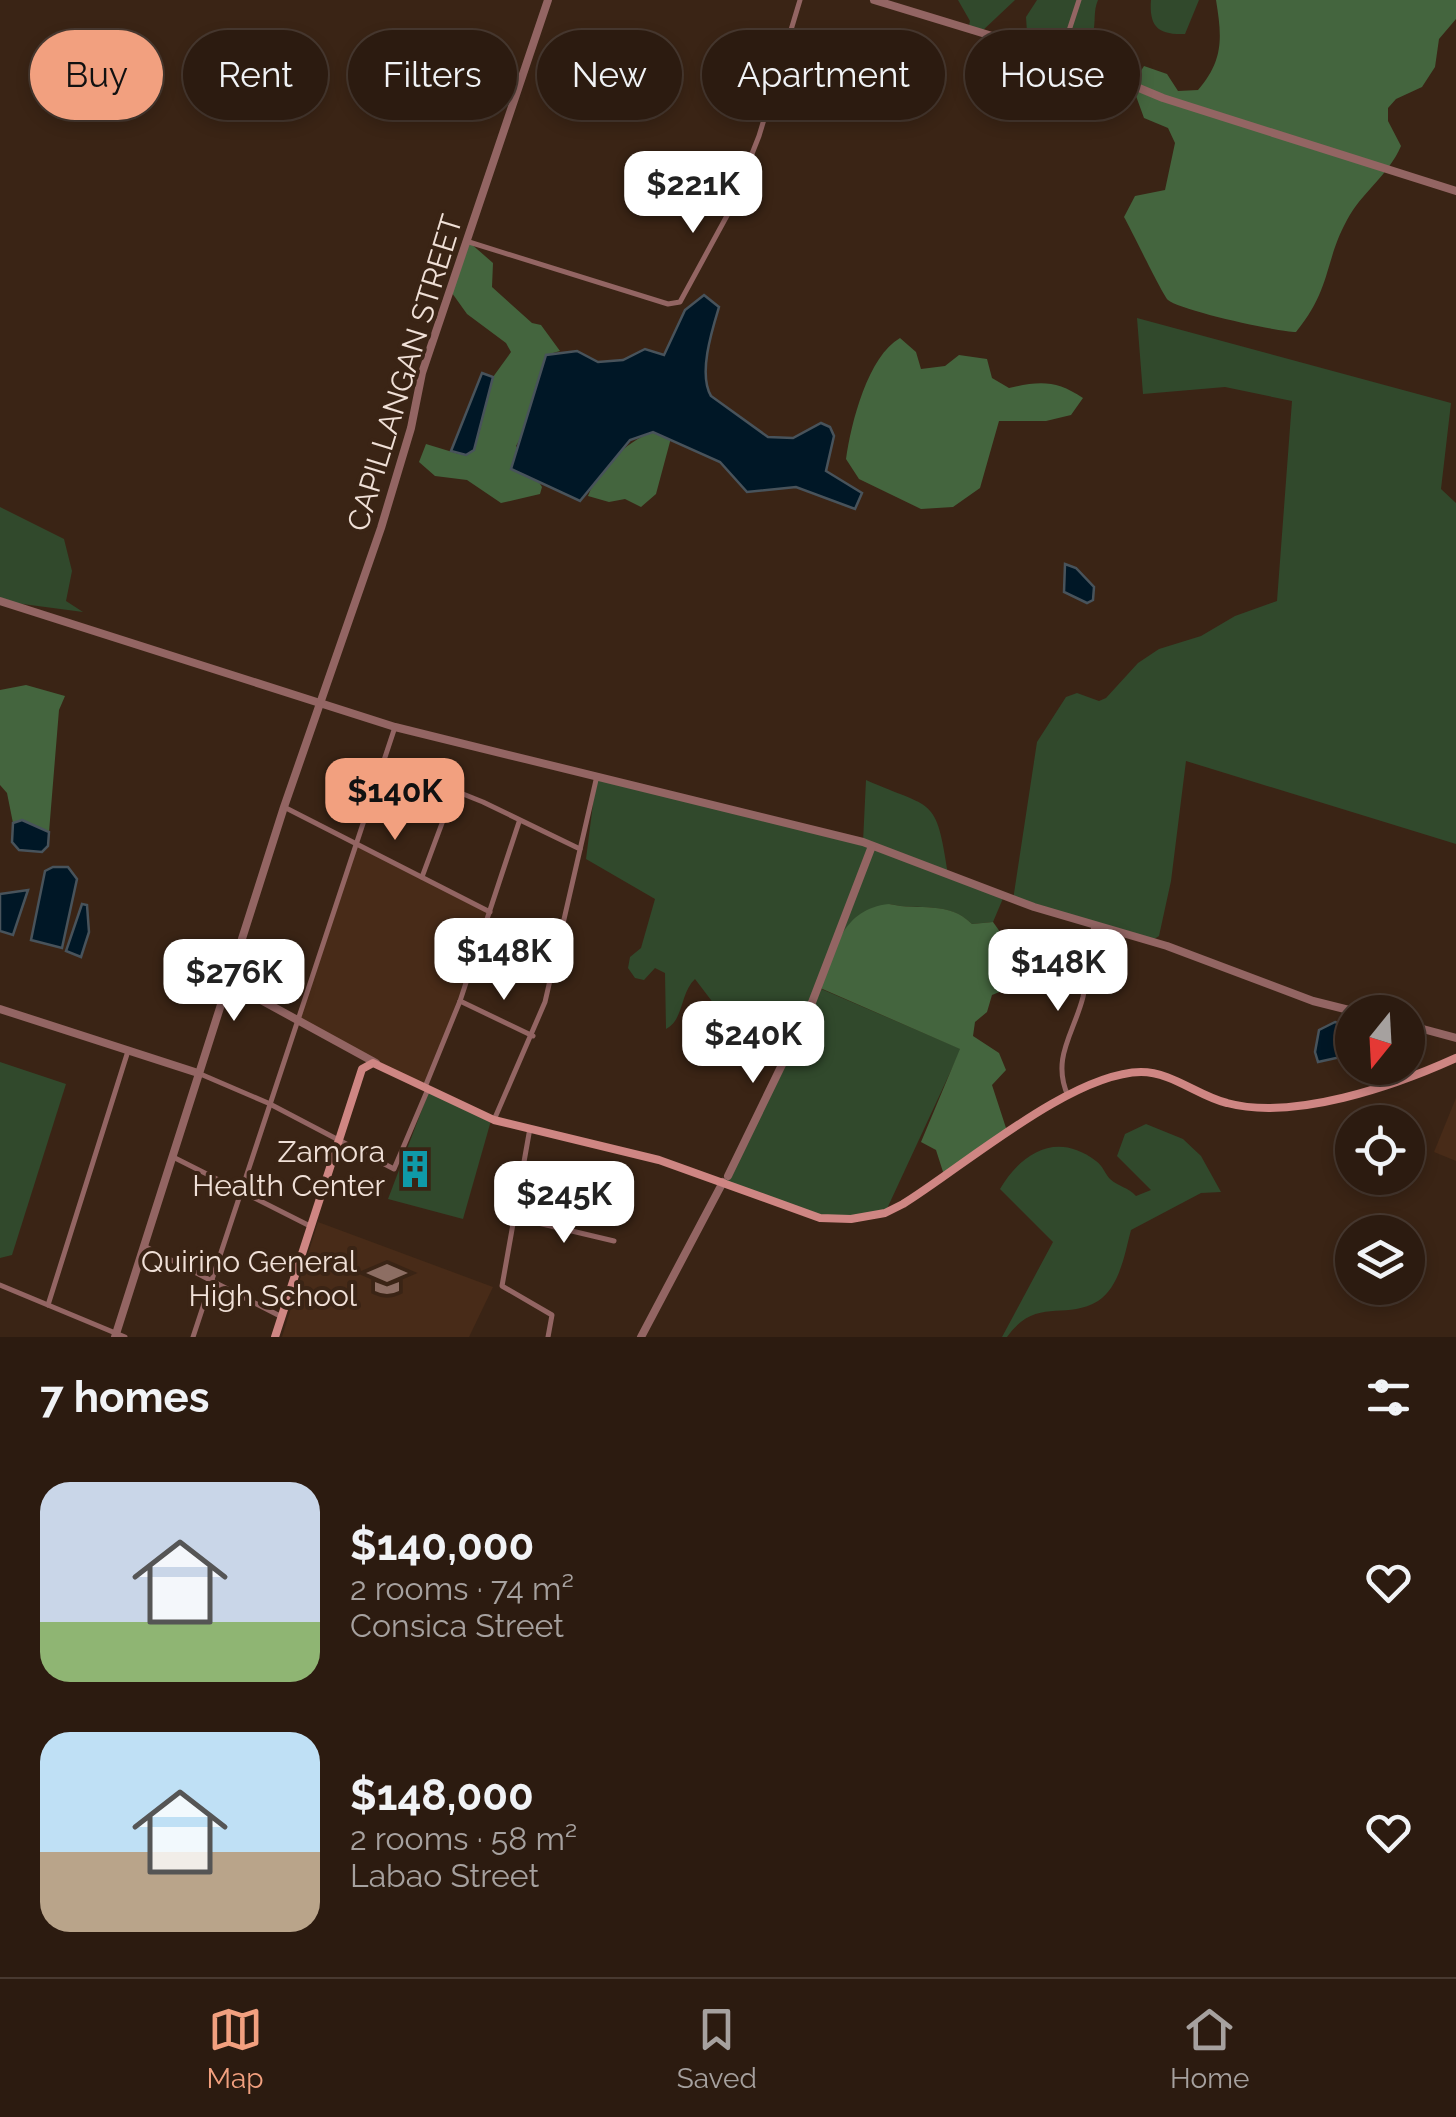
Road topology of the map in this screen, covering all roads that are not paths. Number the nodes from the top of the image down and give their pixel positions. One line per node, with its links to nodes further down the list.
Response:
1 (548, 0): 9 (street, CAPILLANGAN STREET)
2 (800, 0): 9 (street)
3 (874, 0): 5 (street)
4 (1079, 0): 6 (street)
5 (970, 30)
6 (1069, 30)
7 (1140, 89): 8 (street)
8 (1456, 191)
9 (470, 242): 11 (street, CAPILLANGAN STREET)
10 (0, 601): 11 (street)
11 (320, 700): 12 (street); 16 (street, CAPILLANGAN STREET)
12 (394, 726): 13 (street); 14 (street)
13 (383, 762): 15 (street); 18 (street)
14 (596, 780): 19 (street); 20 (street)
15 (454, 789): 17 (street); 21 (street)
16 (284, 807): 18 (street); 24 (street, CAPILLANGAN STREET)
17 (519, 822): 20 (street); 22 (street)
18 (356, 842): 21 (street); 28 (street)
19 (872, 846): 23 (street); 43 (street)
20 (580, 849): 30 (street)
21 (422, 877): 22 (street)
22 (490, 912): 25 (street)
23 (1094, 925): 26 (street); 37 (street)
24 (228, 982): 28 (street); 35 (street, CAPILLANGAN STREET)
25 (460, 1002): 30 (street); 36 (street)
26 (1335, 1005)
27 (0, 1009): 32 (street)
28 (297, 1016): 34 (street); 38 (street)
29 (1425, 1030): 31 (street)
30 (534, 1036): 39 (street)
31 (1456, 1038)
32 (128, 1051): 35 (street); 51 (street)
33 (1456, 1058): 37 (main road)
34 (376, 1063): 36 (main road); 41 (main road)
35 (198, 1074): 38 (street); 42 (street, CAPILLANGAN STREET)
36 (427, 1088): 39 (main road); 41 (street)
37 (1068, 1096): 43 (main road)
38 (268, 1103): 41 (street); 44 (street)
39 (494, 1120): 40 (main road)
40 (530, 1128): 43 (main road); 45 (street)
41 (336, 1140): 46 (main road)
42 (173, 1156): 44 (street); 48 (street, CAPILLANGAN STREET)
43 (725, 1179): 57 (street)
44 (239, 1194): 46 (street); 49 (street)
45 (517, 1218): 47 (street); 56 (street)
46 (310, 1226): 52 (main road)
47 (614, 1242)
48 (144, 1246): 49 (street); 53 (street, CAPILLANGAN STREET)
49 (213, 1280): 52 (street); 54 (street)
50 (0, 1285): 51 (street)
51 (48, 1305): 53 (street)
52 (282, 1317): 55 (main road)
53 (119, 1335)
54 (193, 1337)
55 (276, 1337)
56 (548, 1337)
57 (642, 1337)

